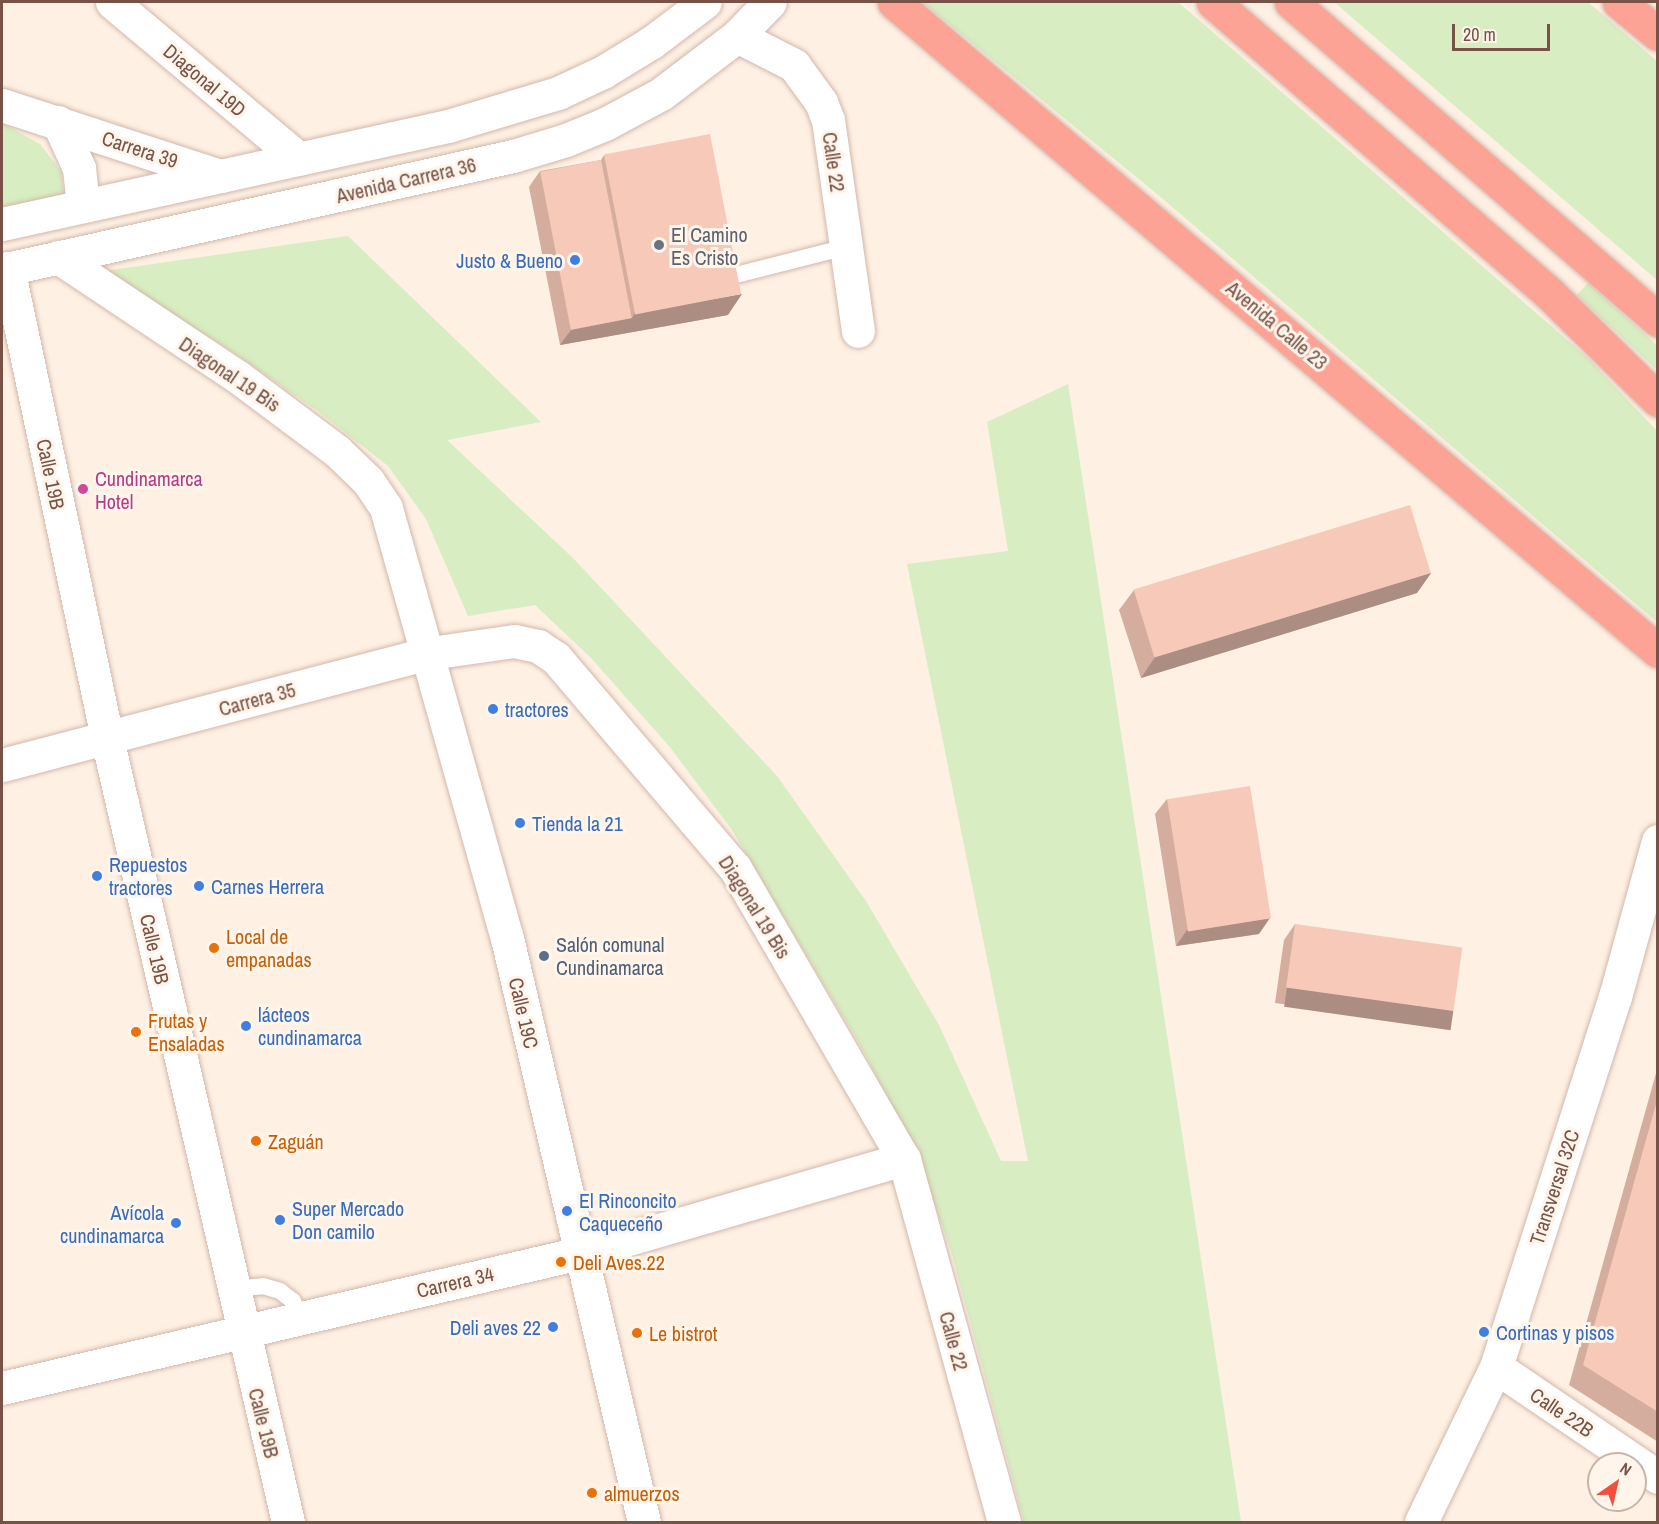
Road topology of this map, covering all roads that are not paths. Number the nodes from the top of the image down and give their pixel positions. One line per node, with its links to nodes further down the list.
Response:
1 (112, 2): 12 (street, Diagonal 19D)
2 (705, 2): 12 (street)
3 (770, 2): 9 (street, Avenida Carrera 36)
4 (894, 2): 26 (highway, Avenida Calle 23)
5 (1213, 2): 23 (highway)
6 (1291, 2): 21 (highway)
7 (1619, 2): 8 (highway)
8 (1658, 34)
9 (737, 36): 17 (street, Calle 22); 18 (street, Avenida Carrera 36)
10 (2, 105): 11 (street, Carrera 39)
11 (58, 122): 13 (street, Carrera 39); 14 (street, Carrera 39)
12 (299, 159): 13 (street)
13 (221, 176): 14 (street)
14 (83, 206): 15 (street)
15 (48, 214): 16 (street); 18 (street)
16 (2, 224)
17 (846, 247): 20 (lane); 22 (street, Calle 22)
18 (58, 257): 19 (street, Avenida Carrera 36); 24 (street, Diagonal 19 Bis)
19 (5, 269): 28 (street, Calle 19B)
20 (728, 277)
21 (1658, 320)
22 (858, 331)
23 (1658, 400)
24 (387, 508): 27 (street, Calle 19C)
25 (514, 641): 27 (street, Carrera 35); 31 (street, Diagonal 19 Bis)
26 (1658, 651)
27 (430, 653): 28 (street, Carrera 35); 32 (street, Calle 19C)
28 (107, 738): 29 (street, Carrera 35); 33 (street, Calle 19B)
29 (2, 765)
30 (1658, 841): 36 (street, Transversal 32C)
31 (904, 1159): 32 (street, Carrera 34); 41 (street, Calle 22)
32 (579, 1253): 34 (street, Carrera 34); 40 (street, Calle 19C)
33 (231, 1289): 34 (lane); 35 (street, Calle 19B)
34 (299, 1319): 35 (street, Carrera 34)
35 (242, 1333): 37 (street, Carrera 34); 39 (street, Calle 19B)
36 (1496, 1366): 38 (street, Calle 22B); 42 (street, Transversal 32C)
37 (2, 1388)
38 (1658, 1477)
39 (288, 1522)
40 (644, 1522)
41 (1004, 1522)
42 (1421, 1522)

